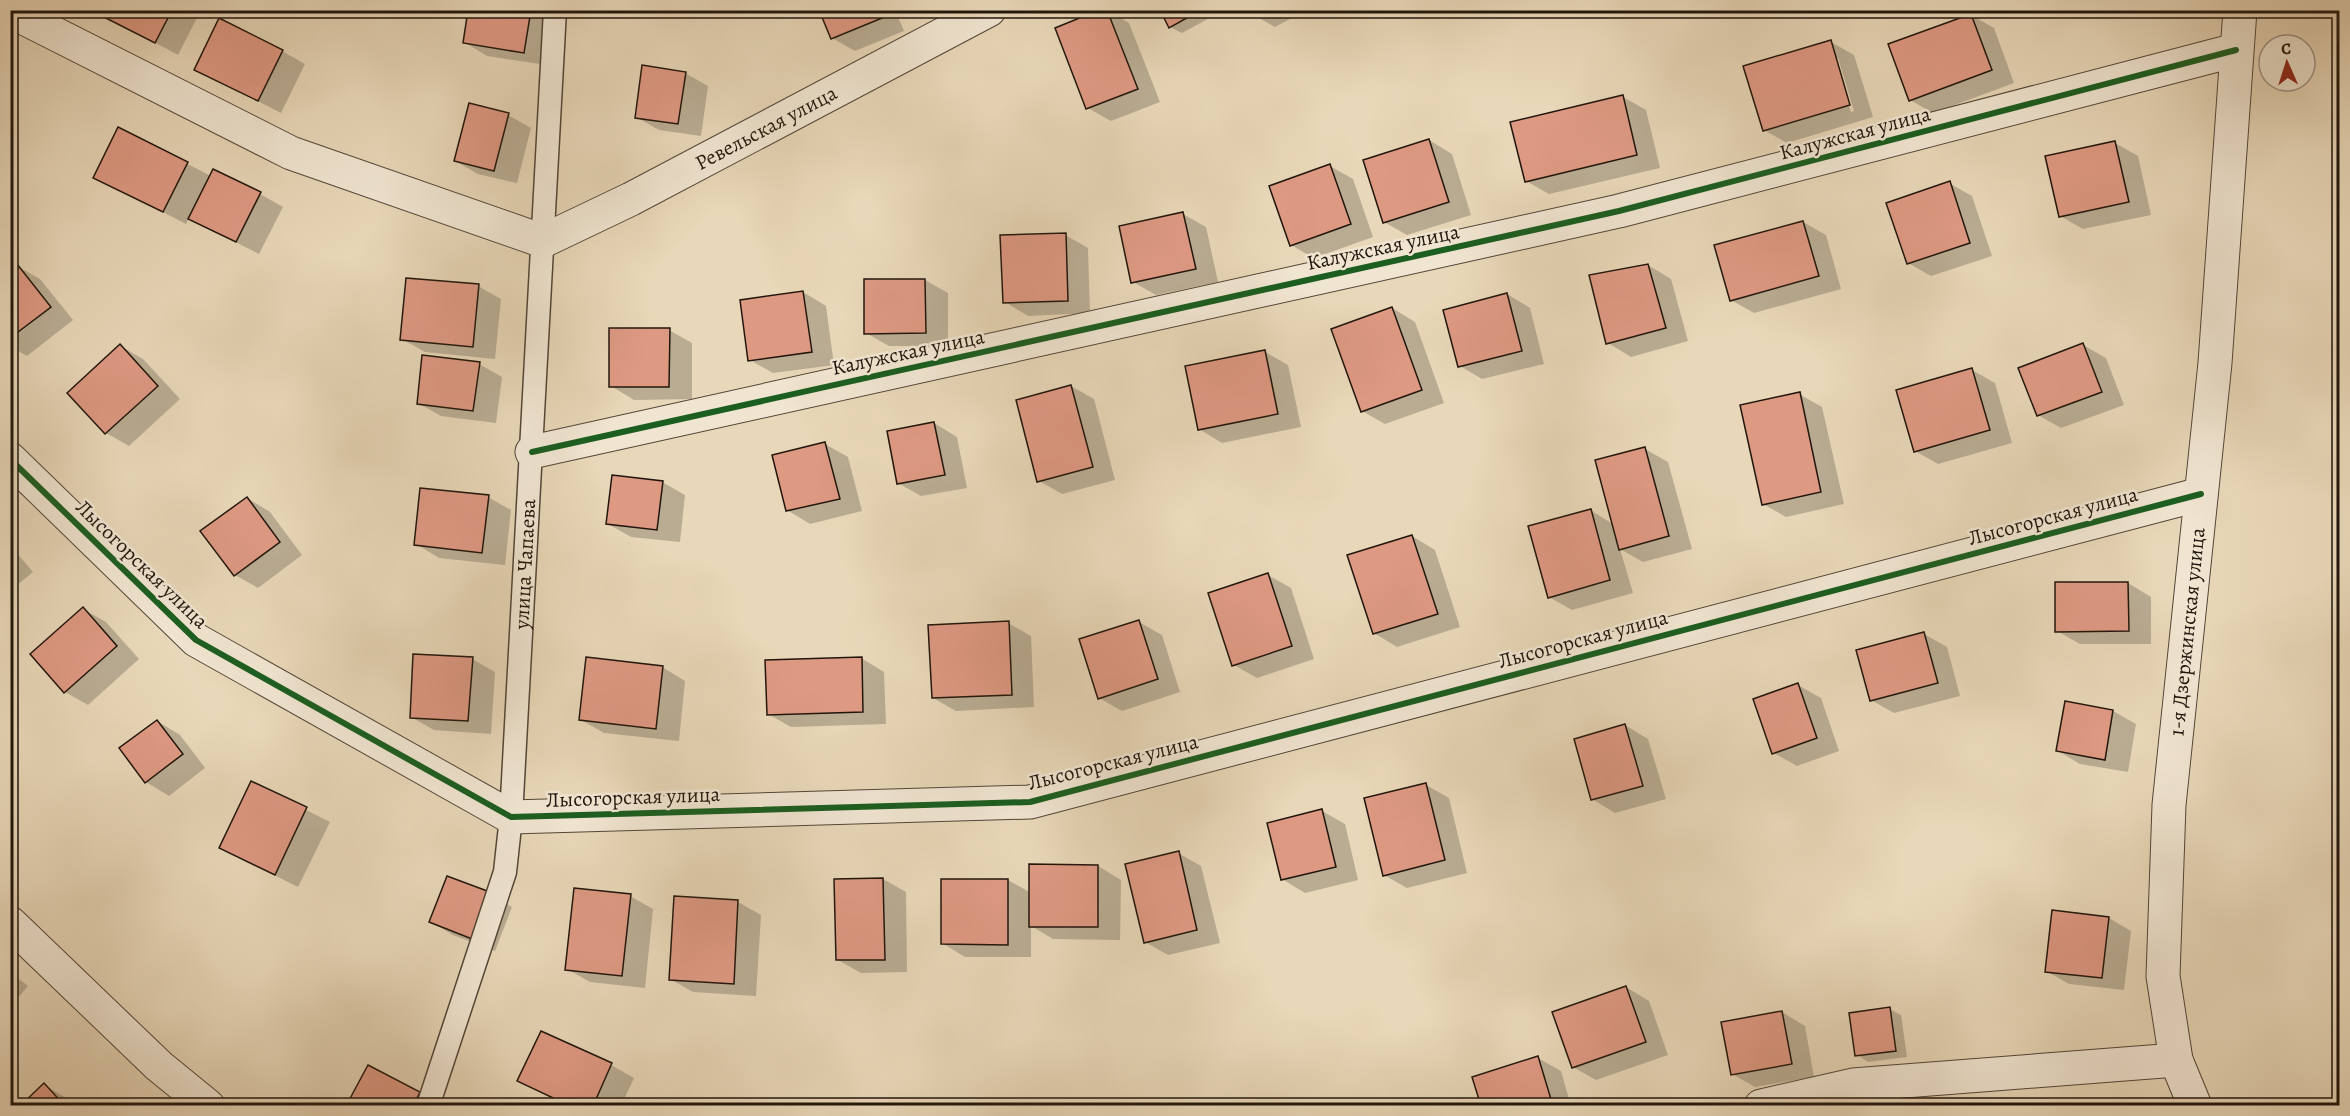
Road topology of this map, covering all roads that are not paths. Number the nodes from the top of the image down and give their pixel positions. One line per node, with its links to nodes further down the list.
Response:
1 (555, 10): 6 (lane, улица Чапаева)
2 (990, 10): 6 (street, Ревельская улица)
3 (2240, 10): 5 (street, 1-я Дзержинская улица)
4 (10, 11): 6 (street)
5 (2236, 50): 7 (street, Калужская улица); 9 (street, 1-я Дзержинская улица)
6 (543, 241): 7 (lane, улица Чапаева)
7 (532, 452): 10 (lane, улица Чапаева)
8 (10, 459): 10 (street, Лысогорская улица)
9 (2201, 494): 10 (street, Лысогорская улица); 12 (street, 1-я Дзержинская улица)
10 (511, 817): 14 (lane, улица Чапаева)
11 (10, 923): 13 (street)
12 (2176, 1060): 15 (street); 16 (street, 1-я Дзержинская улица)
13 (207, 1106)
14 (428, 1106)
15 (1761, 1106)
16 (2195, 1106)

